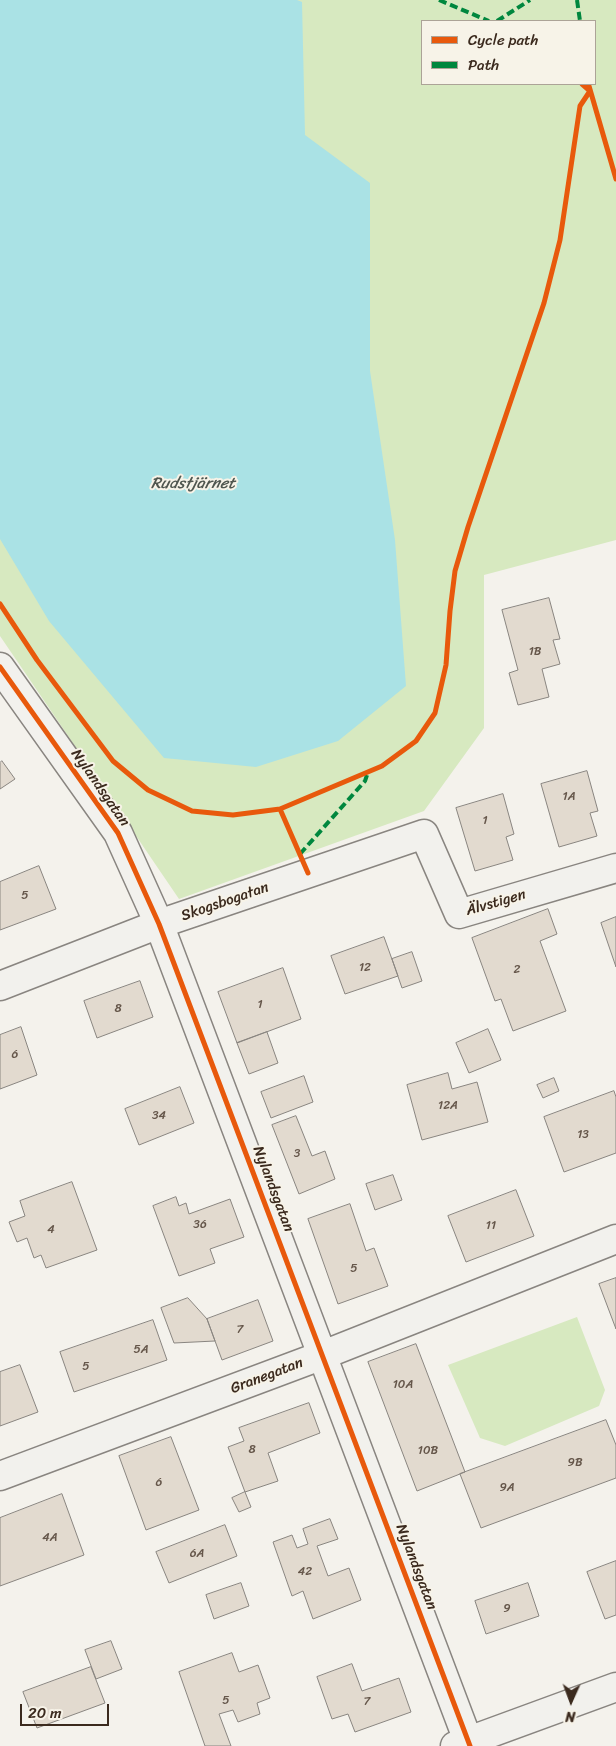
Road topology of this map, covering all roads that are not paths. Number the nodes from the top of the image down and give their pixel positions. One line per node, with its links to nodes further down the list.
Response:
1 (0, 667): 4 (street, Nylandsgatan)
2 (424, 834): 3 (street, Älvstigen); 4 (street, Skogsbogatan)
3 (616, 868)
4 (159, 924): 5 (street, Skogsbogatan); 7 (street, Nylandsgatan)
5 (0, 986)
6 (616, 1239): 7 (street, Granegatan)
7 (323, 1355): 8 (street, Granegatan); 10 (street, Nylandsgatan)
8 (0, 1476)
9 (616, 1687): 10 (street)
10 (464, 1744)

